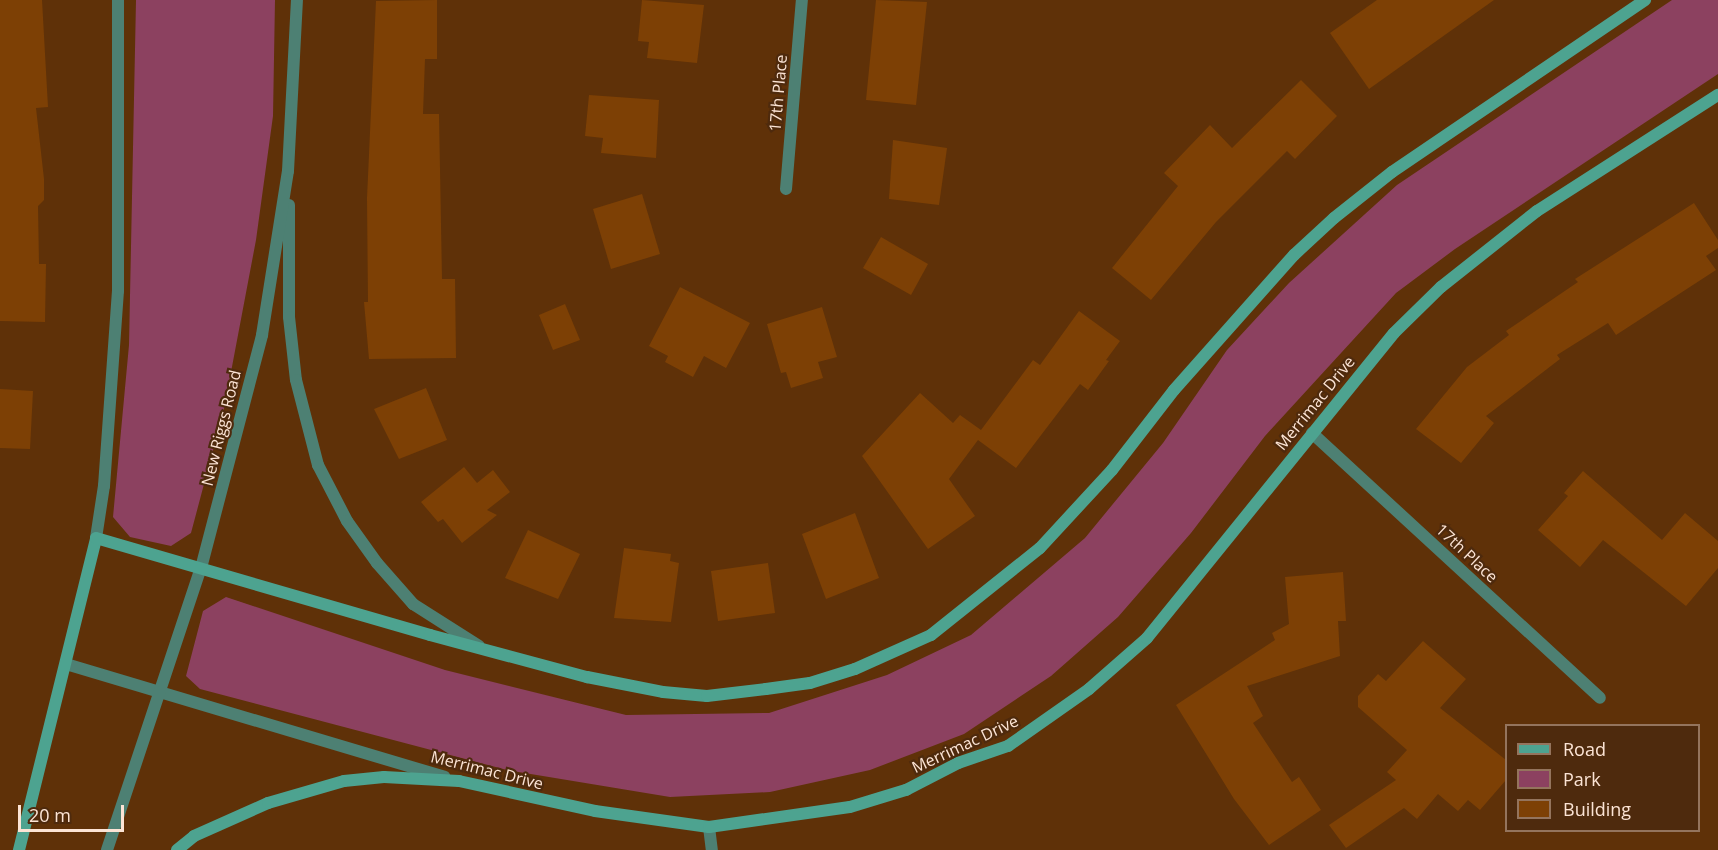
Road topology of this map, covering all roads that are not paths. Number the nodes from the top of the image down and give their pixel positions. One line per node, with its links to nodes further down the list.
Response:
1 (118, 0): 9 (street)
2 (297, 0): 6 (street, New Riggs Road)
3 (802, 0): 7 (street, 17th Place)
4 (1645, 0): 11 (street)
5 (1718, 95): 8 (street, Merrimac Drive)
6 (288, 171): 10 (street, New Riggs Road); 11 (street)
7 (786, 189)
8 (1312, 433): 14 (street, 17th Place); 16 (street, Merrimac Drive)
9 (96, 538): 10 (street); 12 (street)
10 (201, 568): 11 (street); 13 (street, New Riggs Road)
11 (483, 648)
12 (66, 664): 13 (street, Merrimac Drive); 17 (street)
13 (160, 693): 15 (street, Merrimac Drive); 18 (street, New Riggs Road)
14 (1600, 698)
15 (459, 782): 16 (street, Merrimac Drive); 19 (street)
16 (710, 827): 20 (street)
17 (19, 850)
18 (107, 850)
19 (177, 850)
20 (712, 850)

